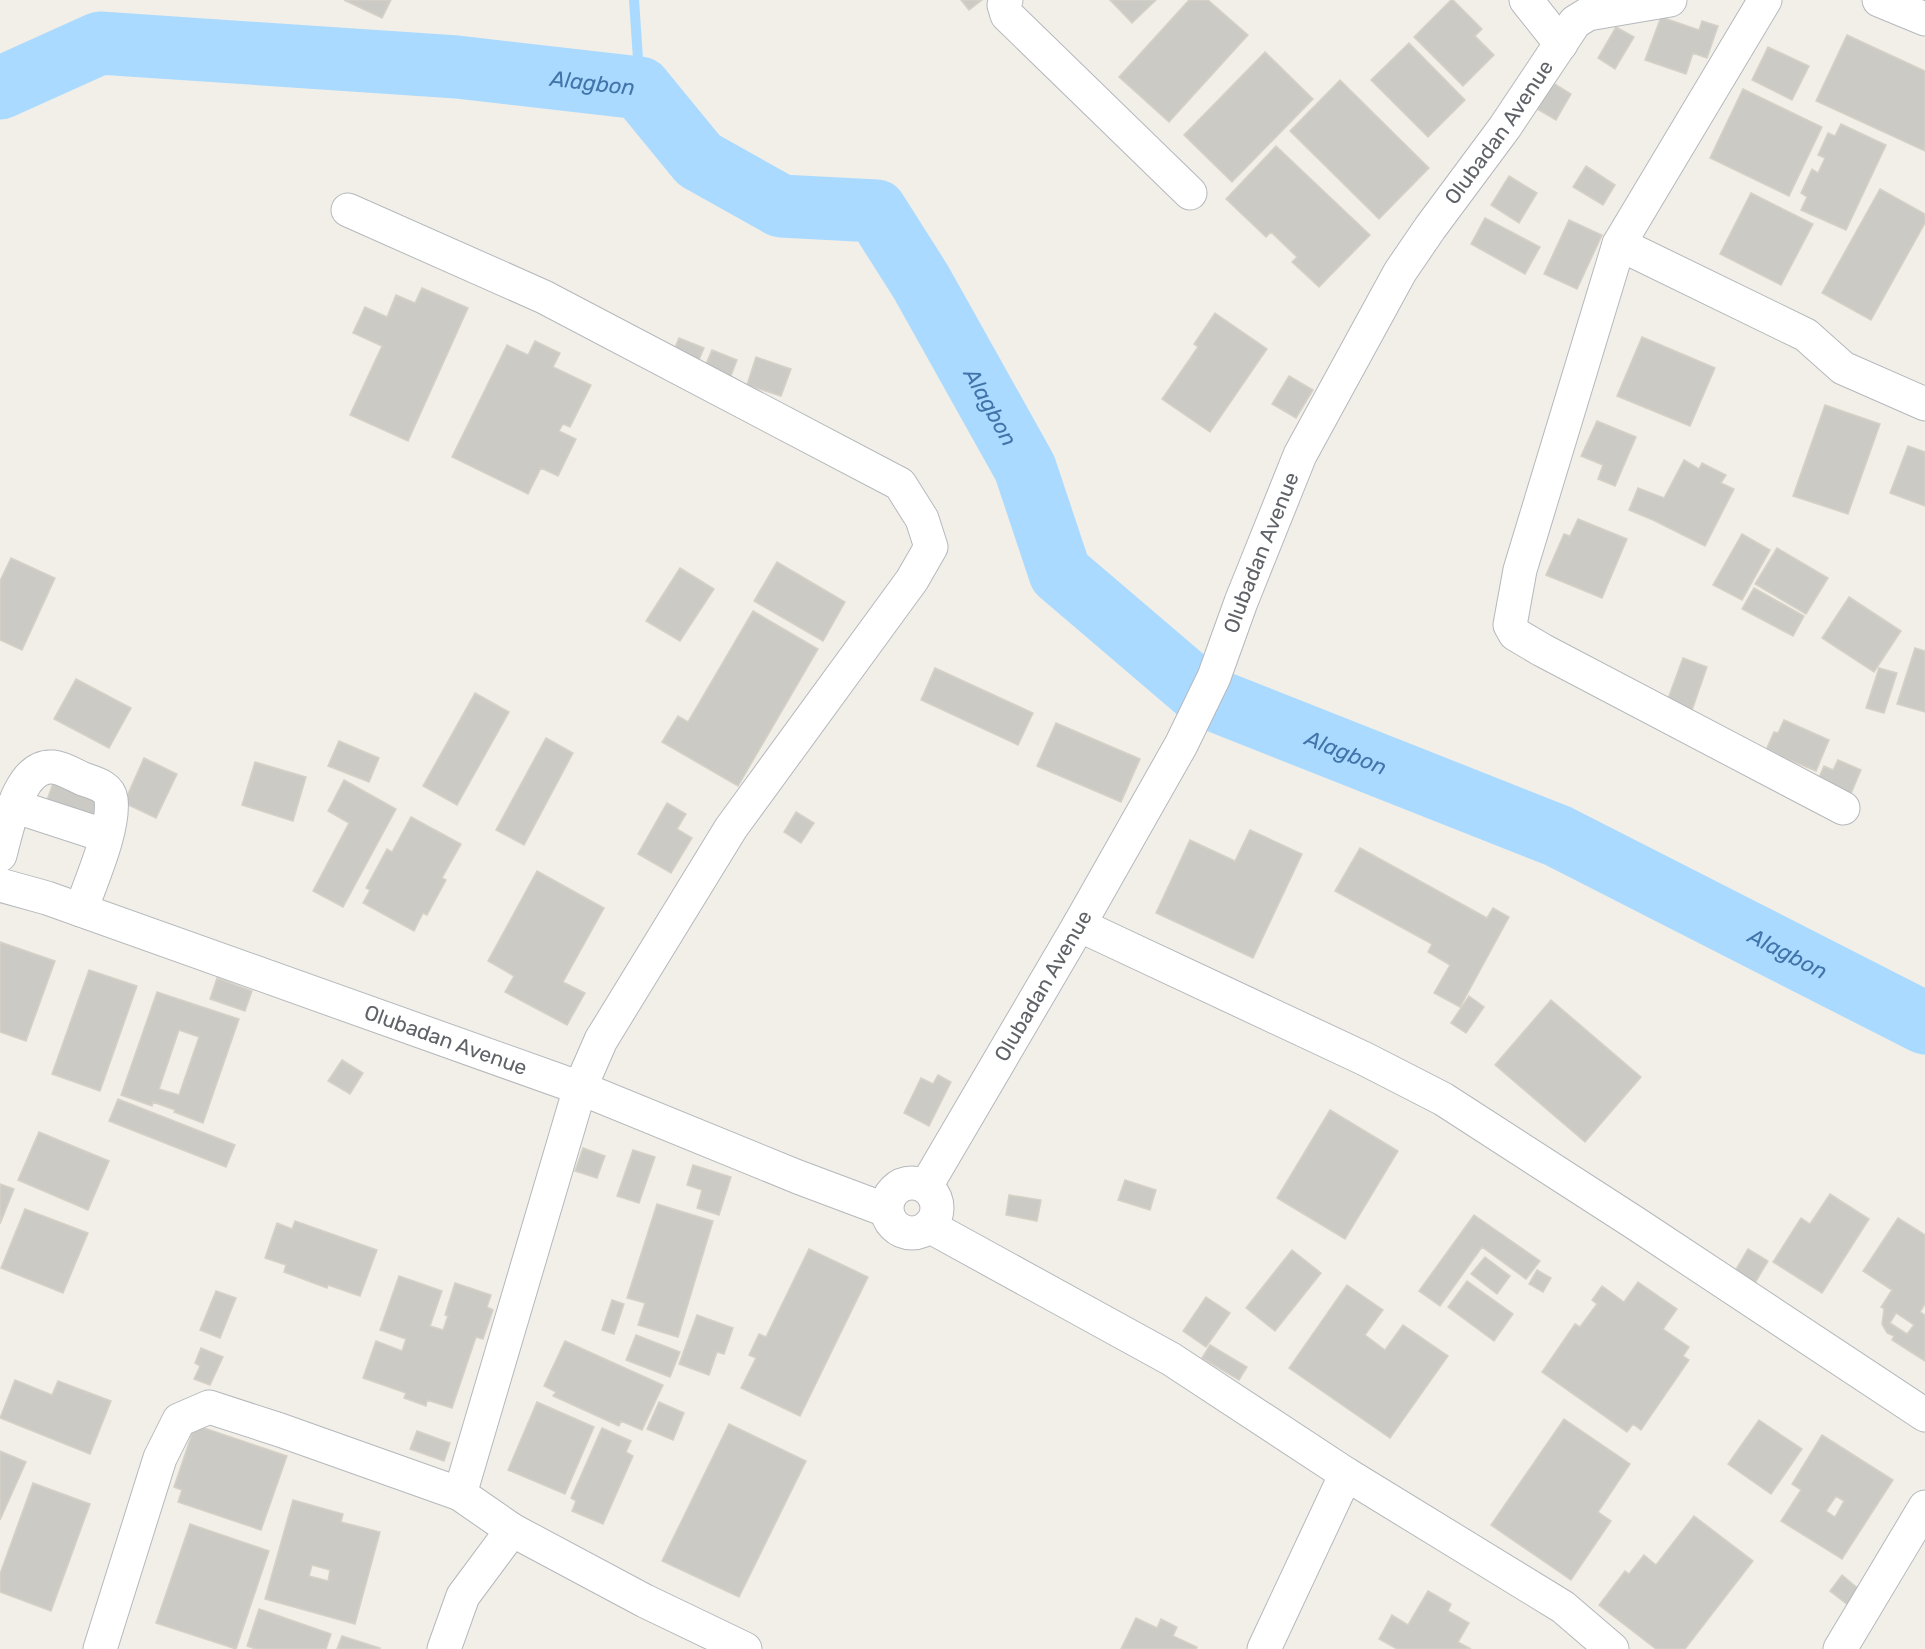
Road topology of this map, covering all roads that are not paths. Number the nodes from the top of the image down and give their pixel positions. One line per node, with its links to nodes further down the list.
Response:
1 (1006, 0): 8 (street)
2 (1526, 0): 7 (street)
3 (1670, 0): 7 (street, Olubadan Avenue)
4 (1765, 0): 10 (street)
5 (1879, 0): 6 (street)
6 (1925, 19)
7 (1562, 44): 18 (street, Olubadan Avenue)
8 (1190, 193)
9 (348, 210): 19 (street)
10 (1619, 244): 11 (street); 13 (street)
11 (1925, 404)
12 (14, 806): 14 (street); 14 (street); 15 (street)
13 (1843, 808)
14 (106, 836): 17 (street)
15 (0, 855)
16 (0, 885): 17 (street, Olubadan Avenue)
17 (81, 910): 19 (street, Olubadan Avenue)
18 (1079, 925): 20 (street, Olubadan Avenue); 23 (street)
19 (580, 1088): 21 (street, Olubadan Avenue); 25 (street)
20 (926, 1186): 21 (street); 22 (street)
21 (886, 1210): 22 (street)
22 (929, 1226): 24 (street)
23 (1925, 1415)
24 (1346, 1474): 31 (street); 32 (street)
25 (460, 1494): 27 (street); 28 (street)
26 (1925, 1507): 33 (street)
27 (512, 1530): 29 (street); 30 (street)
28 (100, 1649)
29 (444, 1649)
30 (745, 1649)
31 (1264, 1649)
32 (1612, 1649)
33 (1840, 1649)

